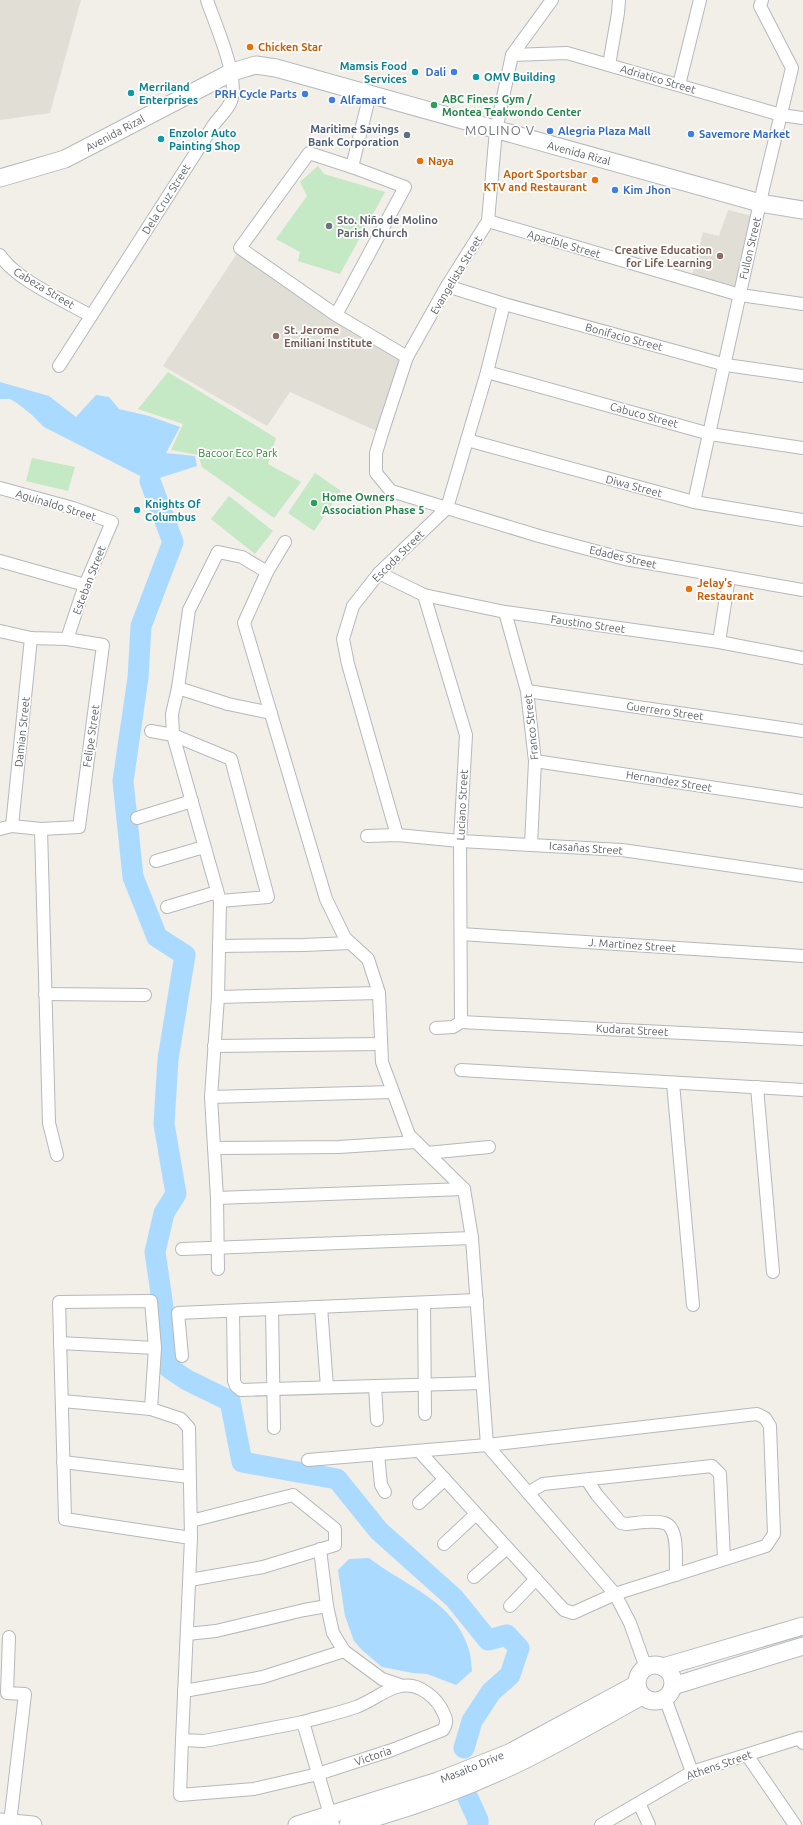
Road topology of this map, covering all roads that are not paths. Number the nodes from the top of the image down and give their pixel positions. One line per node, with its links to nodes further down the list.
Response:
1 (207, 0): 8 (street, Dela Cruz Street)
2 (552, 0): 6 (street, Evangelista Street)
3 (618, 0): 7 (street)
4 (700, 0): 9 (street)
5 (762, 0): 11 (street, Fullon Street)
6 (512, 55): 7 (street, Adriatico Street); 13 (street, Evangelista Street)
7 (609, 65): 9 (street, Adriatico Street)
8 (232, 72): 10 (main road, Avenida Rizal); 15 (main road, Avenida Rizal); 25 (street, Dela Cruz Street)
9 (679, 85): 11 (street, Adriatico Street)
10 (370, 94): 13 (main road, Avenida Rizal); 14 (street)
11 (781, 115): 12 (street, Adriatico Street); 16 (street, Fullon Street)
12 (803, 118)
13 (496, 130): 16 (main road, Avenida Rizal); 18 (street, Evangelista Street)
14 (352, 167): 24 (street); 24 (street)
15 (0, 178)
16 (760, 203): 17 (main road, Avenida Rizal); 21 (street, Fullon Street)
17 (803, 210)
18 (488, 221): 20 (street, Evangelista Street); 21 (street, Apacible Street)
19 (0, 255): 25 (street, Cabeza Street)
20 (448, 286): 22 (street, Bonifacio Street); 26 (street, Evangelista Street)
21 (740, 295): 23 (street, Apacible Street); 27 (street, Fullon Street)
22 (504, 304): 27 (street, Bonifacio Street); 29 (street, Escoda Street)
23 (803, 304)
24 (336, 315): 26 (street)
25 (91, 316): 28 (street, Dela Cruz Street)
26 (407, 357): 36 (street, Evangelista Street)
27 (726, 365): 30 (street, Bonifacio Street); 31 (street, Fullon Street)
28 (58, 366)
29 (488, 372): 31 (street, Cabuco Street); 32 (street, Escoda Street)
30 (803, 376)
31 (710, 434): 33 (street, Cabuco Street); 35 (street, Fullon Street)
32 (467, 440): 35 (street, Diwa Street); 36 (street, Escoda Street)
33 (803, 448)
34 (0, 488): 38 (street, Aguinaldo Street)
35 (694, 502): 37 (street, Diwa Street)
36 (447, 508): 42 (street, Escoda Street); 43 (street, Edades Street)
37 (803, 520)
38 (112, 522): 44 (street, Esteban Street)
39 (285, 542): 41 (street)
40 (0, 561): 44 (street)
41 (266, 572): 53 (street); 55 (street)
42 (379, 573): 46 (street, Faustino Street); 66 (street, Escoda Street)
43 (729, 577): 45 (street, Edades Street); 51 (street)
44 (85, 585): 50 (street, Esteban Street)
45 (803, 590)
46 (424, 595): 47 (street, Faustino Street); 68 (street, Luciano Street)
47 (505, 612): 51 (street, Faustino Street); 54 (street, Franco Street)
48 (0, 631): 49 (street)
49 (31, 638): 50 (street); 63 (street, Damian Street)
50 (67, 639): 65 (street, Felipe Street)
51 (719, 642): 52 (street, Faustino Street)
52 (803, 658)
53 (178, 688): 55 (street); 58 (street)
54 (527, 691): 57 (street, Guerrero Street); 59 (street, Franco Street)
55 (271, 713): 76 (street)
56 (151, 731): 58 (street)
57 (803, 731)
58 (173, 735): 61 (street); 73 (street)
59 (535, 761): 60 (street, Hernandez Street); 69 (street, Franco Street)
60 (803, 801)
61 (192, 802): 62 (street); 70 (street)
62 (138, 818)
63 (12, 826): 64 (street); 65 (street)
64 (0, 829)
65 (41, 829): 79 (street)
66 (397, 835): 67 (street, Icasañas Street); 68 (street, Icasañas Street)
67 (367, 836)
68 (460, 841): 69 (street, Icasañas Street); 75 (street, Luciano Street)
69 (531, 845): 72 (street, Icasañas Street)
70 (204, 847): 71 (street); 73 (street)
71 (156, 861)
72 (803, 876)
73 (219, 897): 74 (street); 77 (street)
74 (167, 906)
75 (462, 934): 78 (street, J. Martinez Street); 83 (street, Luciano Street)
76 (350, 943): 77 (street); 80 (street)
77 (219, 946): 82 (street)
78 (803, 956)
79 (45, 994): 81 (street); 98 (street)
80 (379, 994): 82 (street); 86 (street)
81 (145, 996)
82 (218, 997): 87 (street)
83 (461, 1022): 84 (street, Kudarat Street); 85 (street, Kudarat Street)
84 (436, 1028)
85 (803, 1039)
86 (381, 1044): 87 (street); 92 (street)
87 (214, 1046): 93 (street)
88 (461, 1070): 89 (street)
89 (673, 1082): 90 (street); 108 (street)
90 (757, 1088): 91 (street); 105 (street)
91 (803, 1090)
92 (393, 1092): 93 (street); 94 (street)
93 (211, 1097): 96 (street)
94 (416, 1142): 96 (street); 97 (street)
95 (489, 1147): 97 (street)
96 (214, 1148): 100 (street)
97 (427, 1153): 99 (street)
98 (57, 1155)
99 (464, 1189): 100 (street); 101 (street)
100 (217, 1198): 102 (street)
101 (472, 1238): 102 (street); 106 (street)
102 (216, 1248): 103 (street); 104 (street)
103 (182, 1249)
104 (218, 1268)
105 (773, 1272)
106 (476, 1300): 107 (street); 115 (street)
107 (424, 1302): 109 (street); 116 (street)
108 (693, 1305)
109 (321, 1307): 110 (street); 118 (street)
110 (272, 1309): 111 (street); 119 (street)
111 (234, 1311): 114 (street); 119 (street)
112 (60, 1343): 113 (street); 113 (street); 120 (street)
113 (155, 1348): 121 (street)
114 (182, 1356)
115 (482, 1383): 116 (street); 125 (street)
116 (425, 1384): 117 (street); 122 (street)
117 (375, 1386): 118 (street); 123 (street)
118 (328, 1387): 119 (street)
119 (274, 1389): 124 (street)
120 (62, 1401): 121 (street); 129 (street)
121 (151, 1409): 130 (street)
122 (425, 1414)
123 (377, 1420)
124 (274, 1428)
125 (487, 1445): 126 (street); 134 (street); 142 (street)
126 (419, 1451): 127 (street); 131 (street)
127 (378, 1454): 128 (street); 133 (street)
128 (308, 1460)
129 (63, 1462): 130 (street); 138 (street)
130 (189, 1477): 137 (street)
131 (445, 1479): 135 (street); 136 (street)
132 (587, 1480): 134 (street); 142 (street); 143 (street)
133 (385, 1492)
134 (528, 1493): 147 (street)
135 (419, 1503)
136 (476, 1514): 139 (street); 140 (street)
137 (191, 1521): 138 (street); 141 (street)
138 (191, 1538): 146 (street)
139 (444, 1544)
140 (508, 1548): 144 (street); 145 (street)
141 (320, 1549): 146 (street); 148 (street)
142 (724, 1559): 143 (street)
143 (676, 1575): 147 (street)
144 (474, 1577)
145 (536, 1579): 147 (street); 149 (street)
146 (190, 1580): 151 (street)
147 (615, 1594): 156 (street)
148 (327, 1606): 151 (street); 154 (street)
149 (510, 1606)
150 (803, 1626): 155 (main road)
151 (187, 1634): 159 (street)
152 (9, 1637): 170 (street)
153 (803, 1646): 160 (main road)
154 (344, 1651): 157 (street); 159 (street)
155 (663, 1667): 156 (main road); 160 (main road)
156 (646, 1668): 158 (main road)
157 (400, 1685): 161 (street); 166 (street, Victoria)
158 (640, 1690): 160 (main road); 168 (main road, Masaito Drive)
159 (184, 1691): 162 (street)
160 (669, 1692): 165 (street)
161 (303, 1722): 162 (street); 166 (street)
162 (182, 1740): 166 (street, Victoria)
163 (802, 1740): 164 (street, Athens Street)
164 (747, 1755): 165 (street, Athens Street); 176 (street)
165 (692, 1772): 167 (street, Athens Street)
166 (318, 1774): 169 (street)
167 (640, 1803): 174 (street, Athens Street); 175 (street)
168 (380, 1814): 169 (main road, Masaito Drive); 173 (main road, Masaito Drive)
169 (332, 1820): 172 (main road, Masaito Drive)
170 (5, 1822): 171 (main road)
171 (33, 1825)
172 (297, 1825)
173 (348, 1825)
174 (601, 1825)
175 (648, 1825)
176 (795, 1825)

